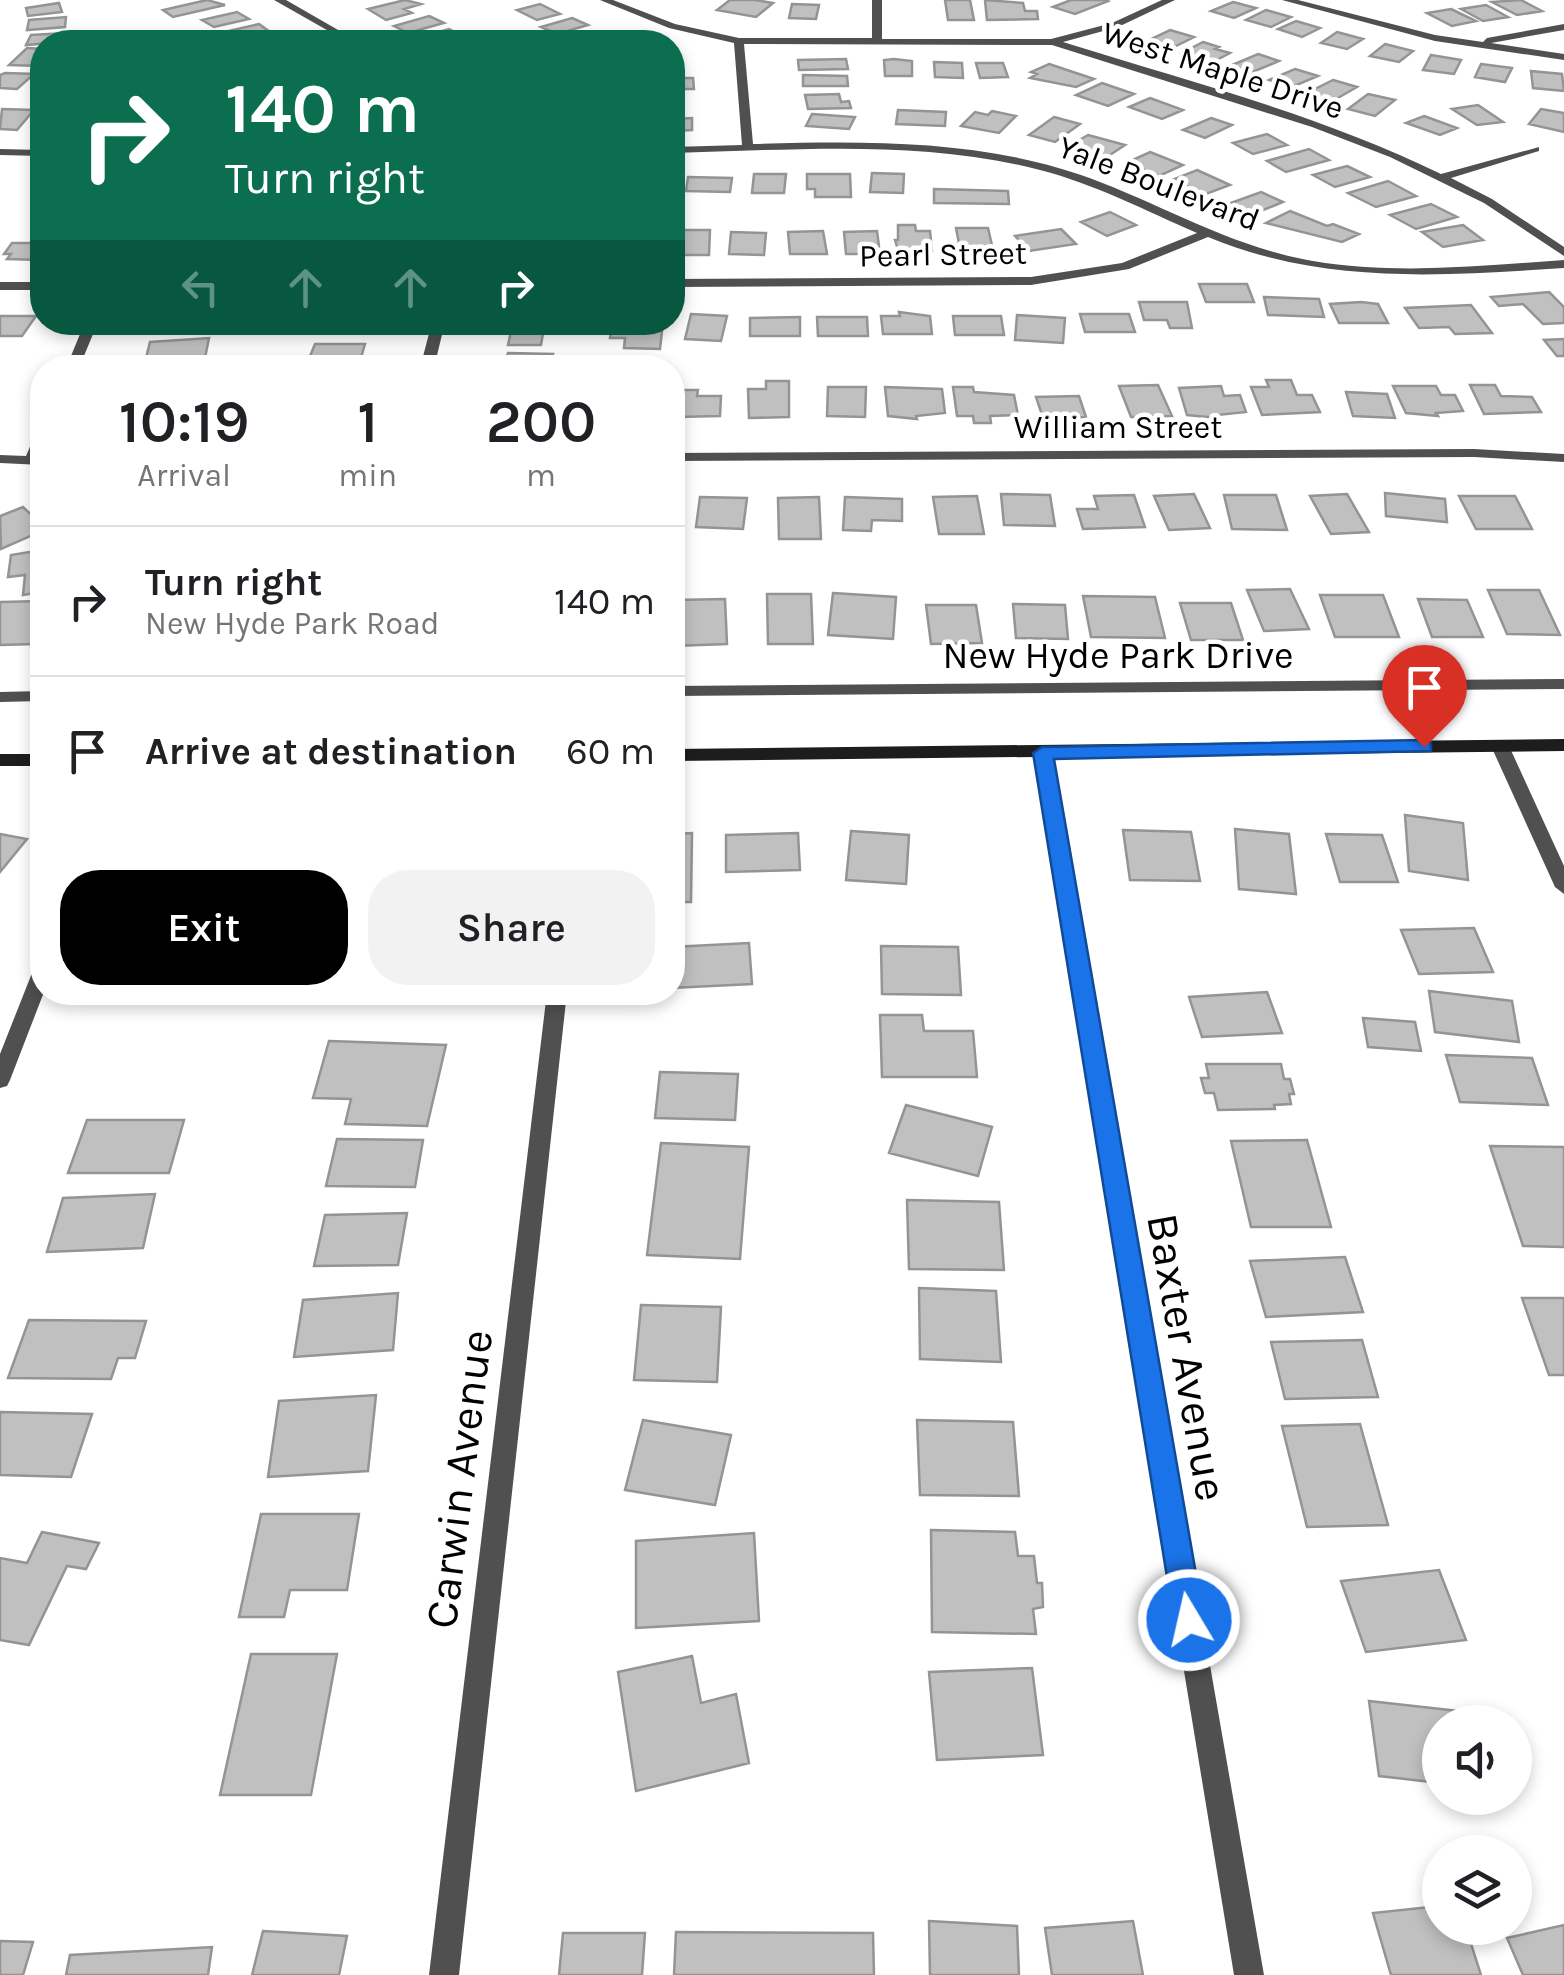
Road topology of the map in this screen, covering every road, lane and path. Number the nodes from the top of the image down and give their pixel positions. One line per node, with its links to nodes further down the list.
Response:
1 (279, 0): 7 (street)
2 (604, 0): 9 (street, West Maple Drive)
3 (876, 0): 8 (street)
4 (1170, 0): 10 (street)
5 (1287, 0): 11 (street)
6 (1564, 27): 11 (street)
7 (333, 30)
8 (878, 39): 9 (street, West Maple Drive); 10 (street, West Maple Drive)
9 (739, 41): 13 (street)
10 (1053, 42): 18 (street, West Maple Drive)
11 (1469, 44): 12 (street)
12 (1564, 57)
13 (748, 148): 15 (street, Yale Boulevard); 19 (street, Yale Boulevard)
14 (1535, 149): 18 (street)
15 (685, 150)
16 (0, 152): 17 (street)
17 (30, 153)
18 (1443, 177): 20 (street, West Maple Drive)
19 (1206, 234): 21 (street, Yale Boulevard); 22 (street, Pearl Street)
20 (1564, 252)
21 (1564, 264)
22 (685, 283)
23 (0, 286): 24 (street)
24 (30, 286)
25 (685, 457): 26 (street, William Street)
26 (1564, 458)
27 (0, 460): 28 (street)
28 (30, 460)
29 (1564, 684): 30 (street, New Hyde Park Drive)
30 (685, 692)
31 (30, 696): 32 (street)
32 (0, 697)
33 (1564, 745): 34 (main road)
34 (1500, 746): 35 (main road); 39 (street)
35 (1042, 753): 36 (main road); 44 (street, Baxter Avenue)
36 (685, 755)
37 (0, 760): 38 (main road)
38 (30, 760)
39 (1564, 887)
40 (30, 1003): 42 (street)
41 (556, 1005): 43 (street, Carwin Avenue)
42 (0, 1080)
43 (444, 1975)
44 (1249, 1975)

